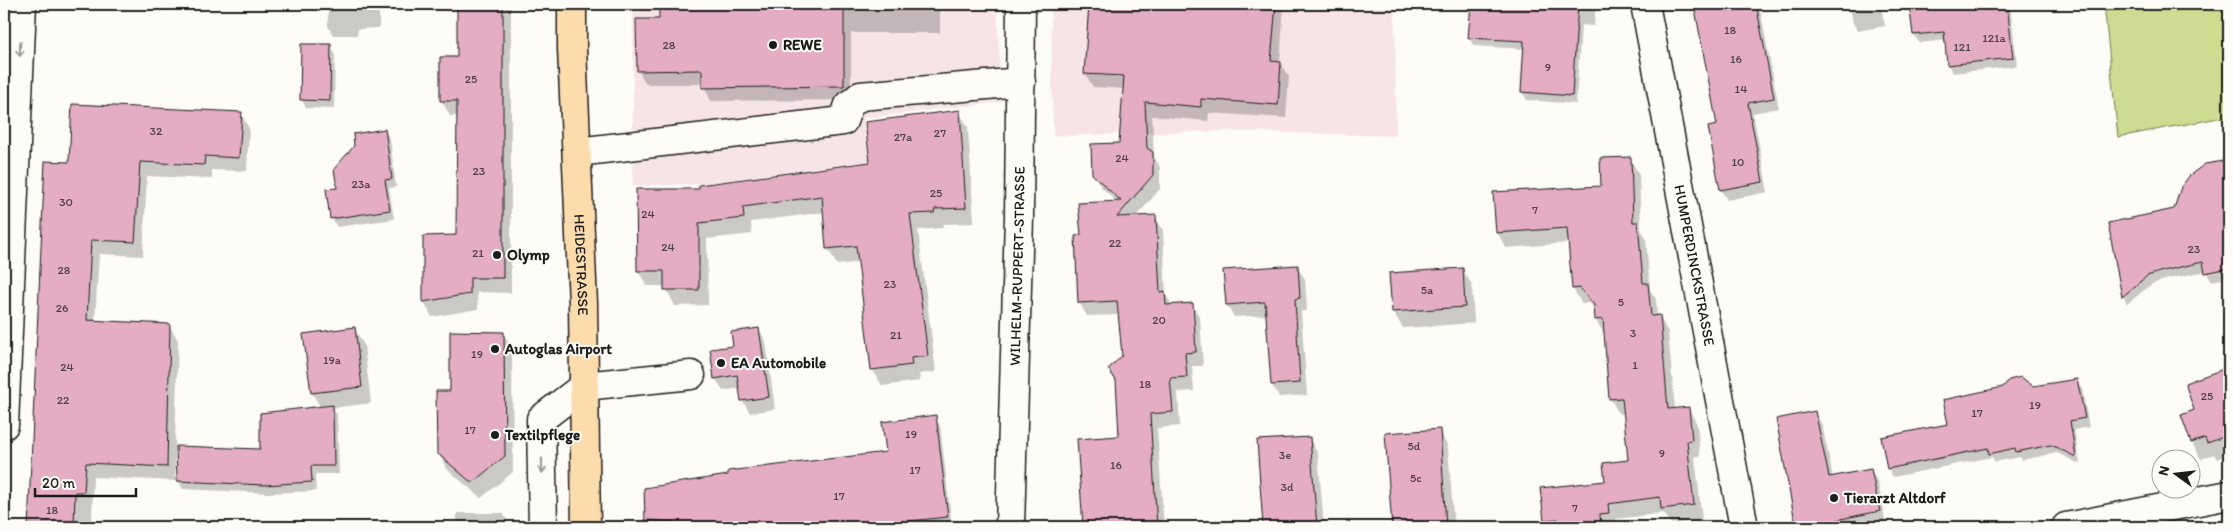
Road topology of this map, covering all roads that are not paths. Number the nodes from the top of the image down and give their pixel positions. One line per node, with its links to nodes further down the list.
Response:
1 (22, 4): 6 (street, one-way to 6)
2 (572, 4): 7 (main road, HEIDESTRASSE)
3 (1021, 4): 5 (street, WILHELM-RUPPERT-STRASSE)
4 (1645, 4): 15 (street, HUMPERDINCKSTRASSE)
5 (1021, 82): 7 (street); 14 (street, WILHELM-RUPPERT-STRASSE)
6 (11, 94): 10 (street)
7 (577, 152): 9 (main road, HEIDESTRASSE)
8 (691, 376): 9 (street)
9 (584, 386): 12 (street, one-way to 12); 13 (main road, HEIDESTRASSE)
10 (4, 425)
11 (2229, 495): 16 (street)
12 (543, 527)
13 (586, 527)
14 (1010, 527)
15 (1744, 527)
16 (2066, 527)

